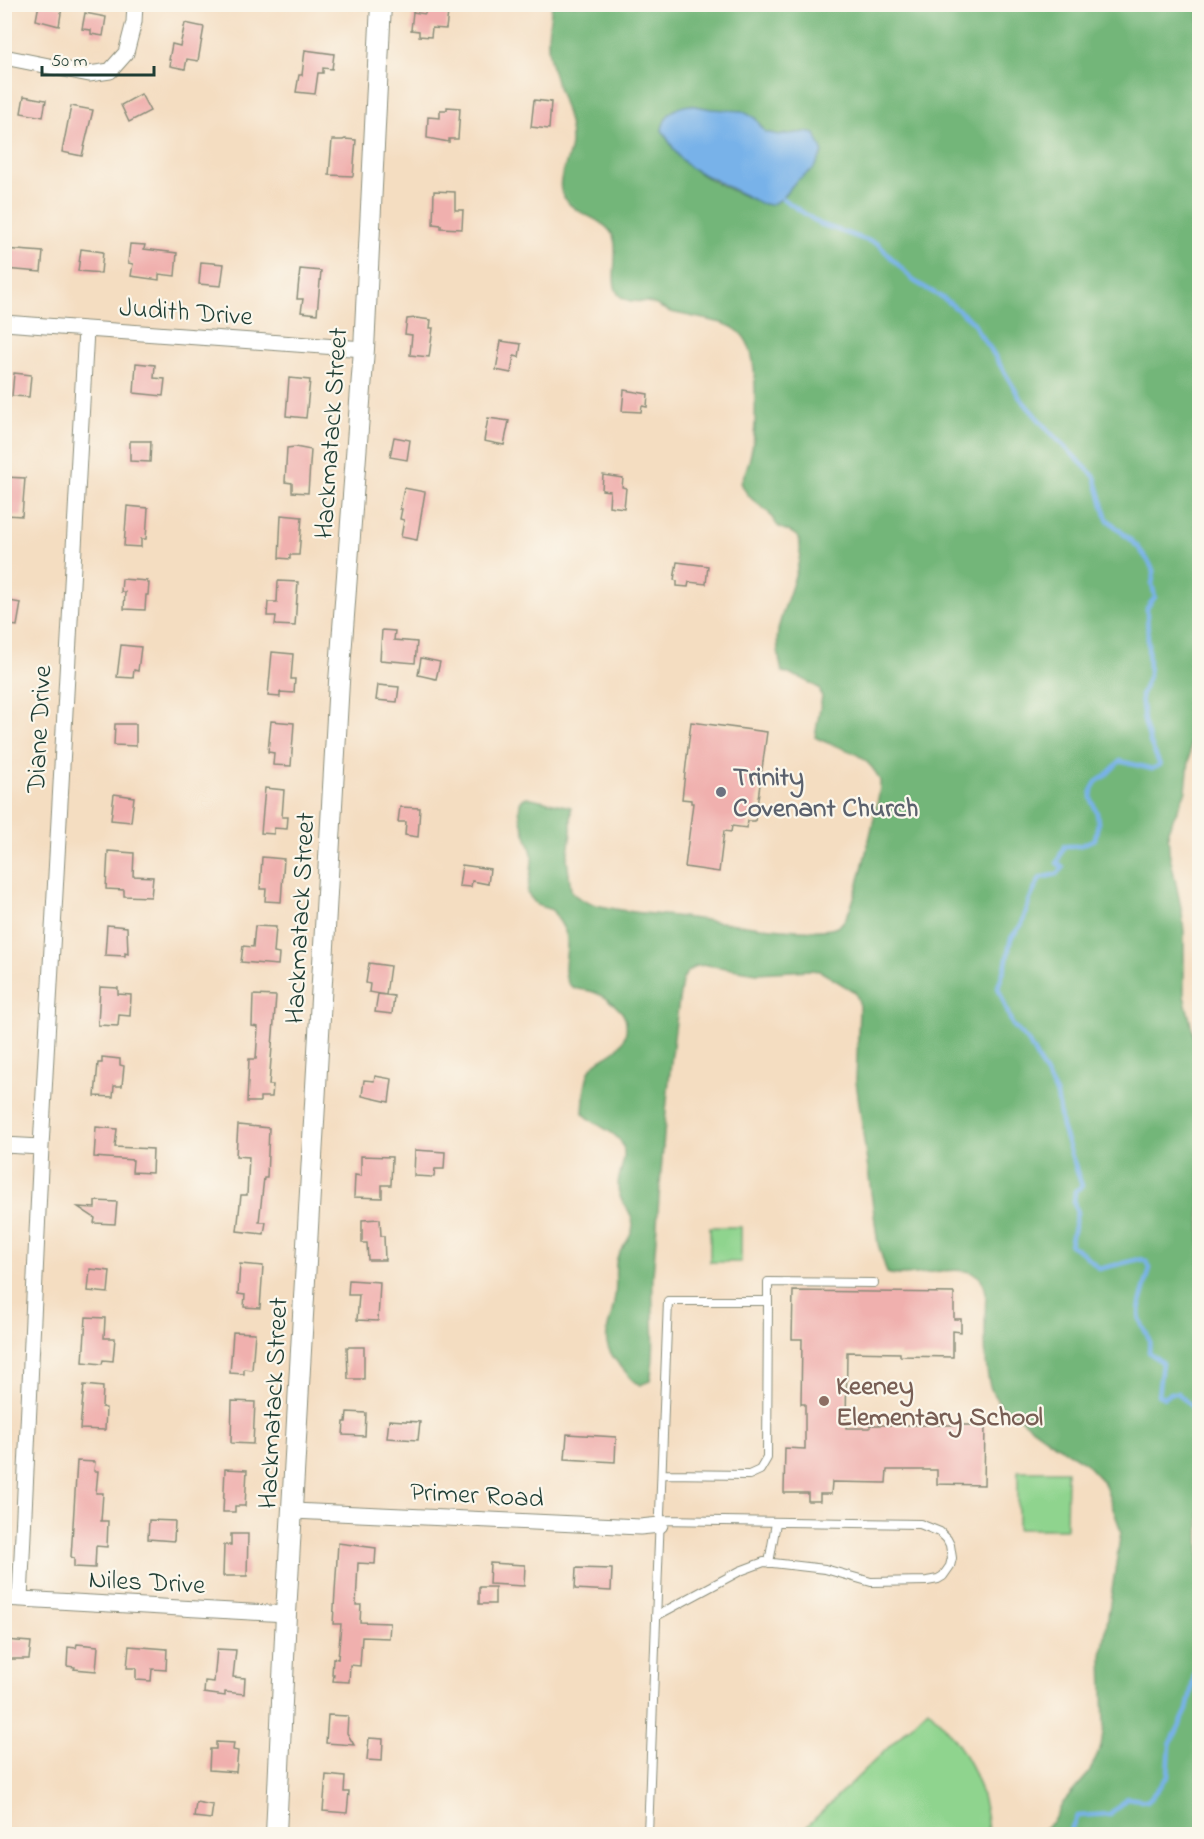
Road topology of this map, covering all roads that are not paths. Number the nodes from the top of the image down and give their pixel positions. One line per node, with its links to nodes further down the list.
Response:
1 (135, 4): 3 (street)
2 (381, 4): 6 (street, Hackmatack Street)
3 (4, 57)
4 (4, 323): 5 (street, Judith Drive)
5 (86, 330): 6 (street, Judith Drive); 8 (street, Diane Drive)
6 (364, 349): 12 (street, Hackmatack Street)
7 (4, 1145): 8 (street)
8 (41, 1147): 16 (street, Diane Drive)
9 (874, 1283): 10 (lane)
10 (768, 1301): 11 (lane); 11 (lane)
11 (663, 1474): 13 (lane)
12 (293, 1511): 13 (street, Primer Road); 17 (street, Hackmatack Street)
13 (660, 1523): 14 (lane); 18 (lane)
14 (776, 1523): 15 (lane); 15 (lane)
15 (769, 1563): 18 (lane)
16 (12, 1599): 17 (street, Niles Drive)
17 (286, 1614): 19 (street, Hackmatack Street)
18 (656, 1616): 20 (lane)
19 (276, 1834)
20 (648, 1834)

